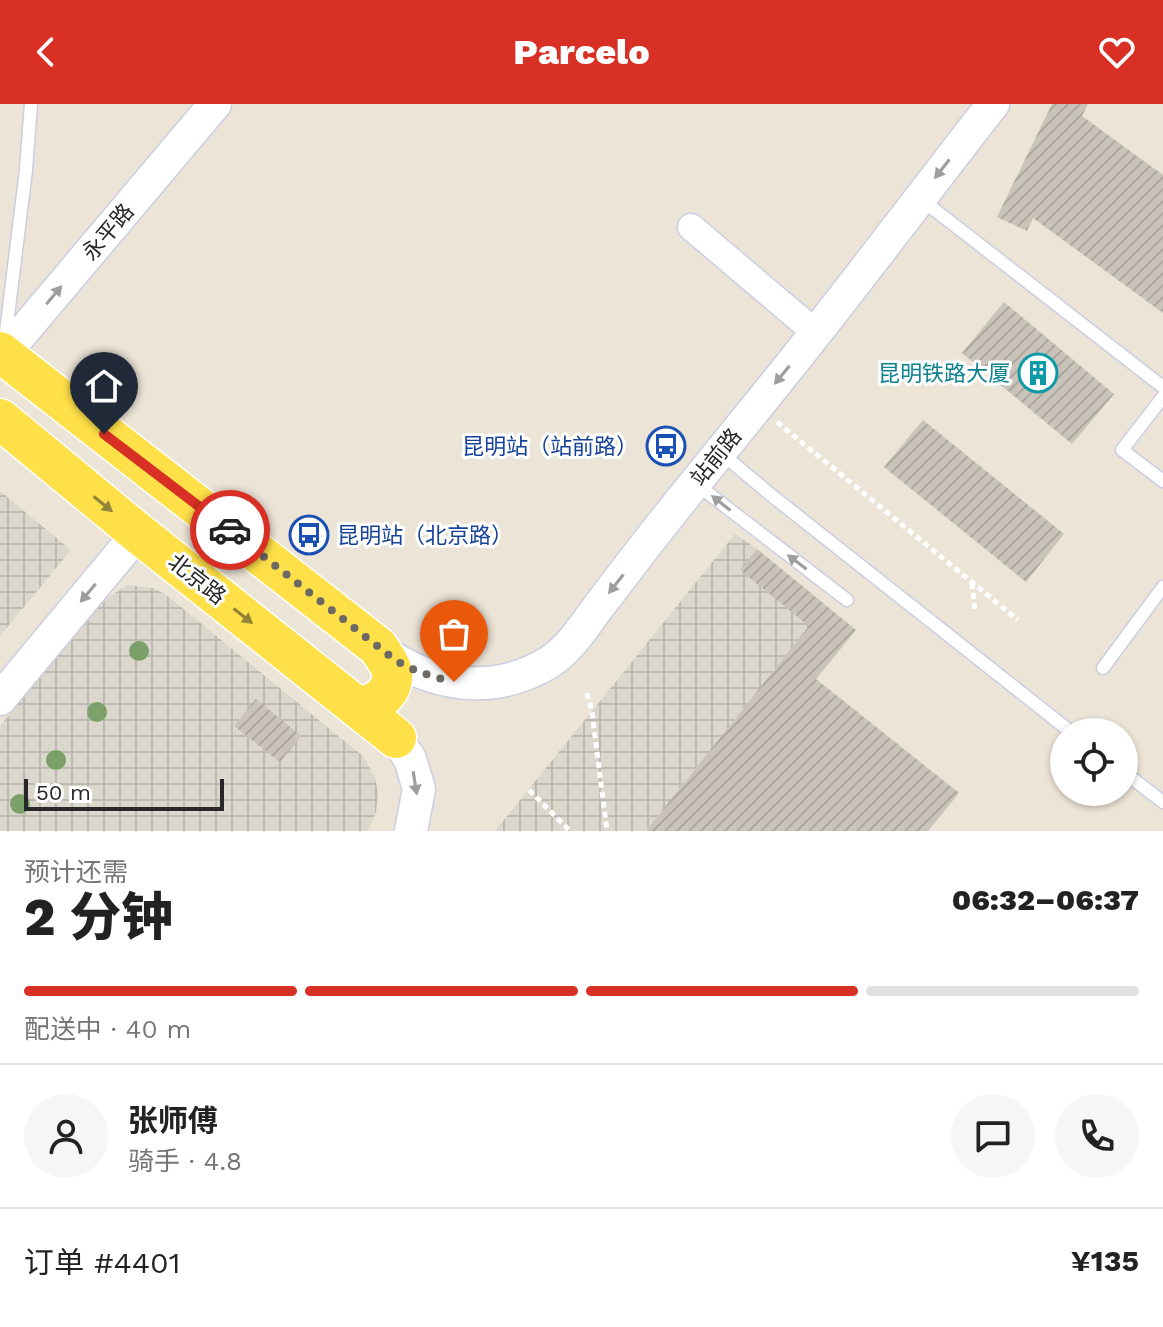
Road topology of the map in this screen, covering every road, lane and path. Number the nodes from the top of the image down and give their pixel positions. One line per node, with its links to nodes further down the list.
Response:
1 (31, 104): 7 (lane)
2 (215, 104): 7 (street, 永平路, one-way to 2)
3 (987, 105): 4 (street, 站前路, one-way to 4)
4 (920, 198): 6 (street, 站前路); 8 (lane)
5 (691, 227): 6 (street)
6 (816, 333): 10 (street, 站前路, one-way to 10)
7 (1, 355): 21 (main road)
8 (1163, 387)
9 (1163, 397): 13 (lane)
10 (757, 406): 12 (street, 站前路); 16 (path)
11 (0, 419): 15 (main road, 北京路, one-way to 15)
12 (720, 452): 14 (street, 站前路); 26 (lane)
13 (1163, 481)
14 (695, 483): 18 (lane, one-way to 14); 21 (street, 站前路, one-way to 21)
15 (138, 533): 24 (street, one-way to 24); 25 (main road, 北京路, one-way to 25)
16 (972, 583): 19 (path); 20 (path)
17 (1163, 587): 22 (lane)
18 (847, 600)
19 (975, 612)
20 (1018, 620)
21 (378, 647): 25 (main road)
22 (1103, 668)
23 (587, 693): 33 (path)
24 (0, 699)
25 (358, 706): 27 (main road, 北京路)
26 (1053, 718)
27 (396, 738): 31 (street, one-way to 31)
28 (1138, 783): 30 (lane)
29 (529, 790): 32 (path)
30 (1163, 802)
31 (411, 831)
32 (570, 831)
33 (607, 831)

